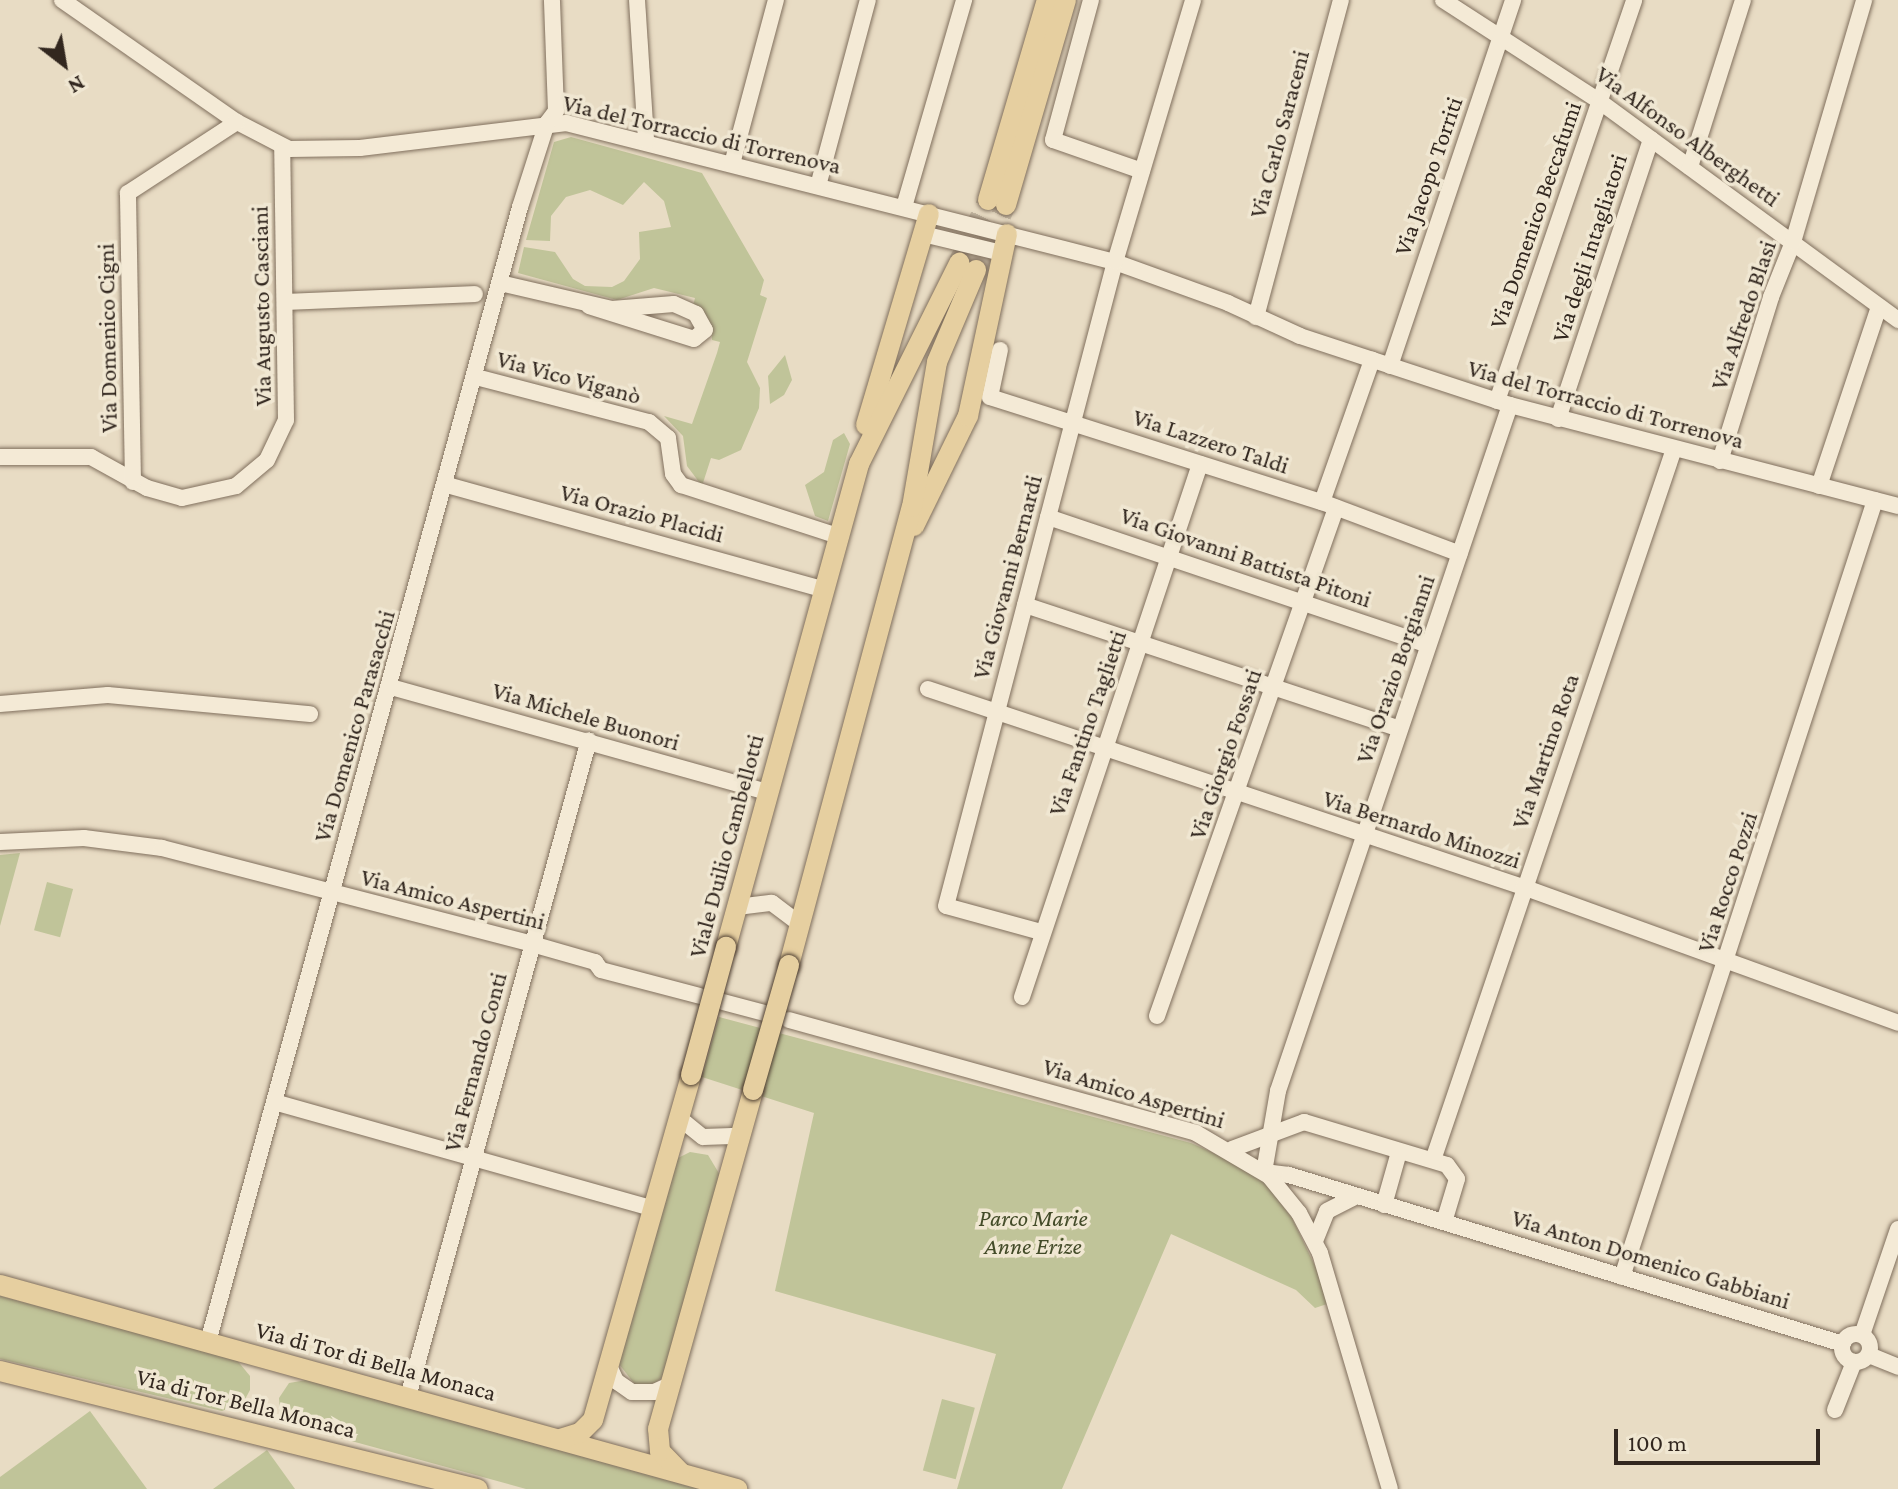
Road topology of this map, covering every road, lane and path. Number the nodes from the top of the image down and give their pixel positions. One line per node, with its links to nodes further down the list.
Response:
1 (62, 0): 19 (street, Via del Torraccio di Torrenova)
2 (552, 0): 20 (street, Via Domenico Parasacchi)
3 (637, 0): 22 (street)
4 (776, 0): 24 (street)
5 (868, 0): 27 (street)
6 (964, 0): 28 (street)
7 (1047, 0): 8 (main road)
8 (1066, 0)
9 (1091, 0): 26 (street)
10 (1193, 0): 26 (street, Via Giovanni Bernardi)
11 (1341, 0): 39 (street, Via Carlo Saraceni)
12 (1443, 0): 17 (street, Via Alfonso Alberghetti)
13 (1513, 0): 17 (street, Via Jacopo Torriti)
14 (1634, 0): 18 (street, Via Domenico Beccafumi)
15 (1743, 0): 25 (street)
16 (1864, 0): 31 (street, Via Alfredo Blasi)
17 (1501, 33): 18 (street, Via Alfonso Alberghetti); 43 (street, Via Jacopo Torriti)
18 (1599, 101): 21 (street, Via Alfonso Alberghetti); 45 (street, Via Domenico Beccafumi)
19 (237, 122): 23 (street, Via del Torraccio di Torrenova); 53 (street, Via Domenico Cigni)
20 (547, 123): 22 (street, Via del Torraccio di Torrenova); 23 (street, Via del Torraccio di Torrenova); 34 (street, Via Domenico Parasacchi)
21 (1651, 139): 25 (street, Via Alfonso Alberghetti); 46 (street, Via degli Intagliatori)
22 (646, 141): 24 (street, Via del Torraccio di Torrenova)
23 (282, 147): 36 (street, Via Augusto Casciani)
24 (732, 164): 27 (street, Via del Torraccio di Torrenova)
25 (1690, 167): 31 (street, Via Alfonso Alberghetti)
26 (1142, 171): 33 (street, Via Giovanni Bernardi)
27 (818, 186): 28 (street, Via del Torraccio di Torrenova)
28 (904, 207): 29 (street, Via del Torraccio di Torrenova)
29 (929, 214): 30 (main road); 32 (street, Via del Torraccio di Torrenova)
30 (923, 234): 32 (street, Via del Torraccio di Torrenova); 51 (main road)
31 (1793, 242): 38 (street, Via Alfonso Alberghetti); 50 (street, Via Alfredo Blasi)
32 (1004, 244): 33 (street, Via del Torraccio di Torrenova); 61 (main road)
33 (1115, 262): 39 (street, Via del Torraccio di Torrenova); 47 (street, Via Giovanni Bernardi)
34 (500, 283): 37 (street); 44 (street, Via Domenico Parasacchi)
35 (475, 294): 36 (street)
36 (287, 302): 53 (street, Via Augusto Casciani)
37 (589, 306): 37 (street)
38 (1879, 307): 40 (street, Via Alfonso Alberghetti); 55 (street)
39 (1256, 317): 42 (street, Via del Torraccio di Torrenova)
40 (1898, 320)
41 (1000, 350): 47 (street, Via Lazzero Taldi)
42 (1372, 360): 43 (street, Via del Torraccio di Torrenova); 57 (street, Via Giorgio Fossati)
43 (1390, 366): 45 (street, Via del Torraccio di Torrenova)
44 (476, 377): 54 (street, Via Domenico Parasacchi); 60 (street, Via Vico Viganò)
45 (1503, 403): 46 (street, Via del Torraccio di Torrenova); 62 (street, Via Orazio Borgianni)
46 (1558, 419): 48 (street, Via del Torraccio di Torrenova)
47 (1074, 421): 52 (street, Via Lazzero Taldi); 59 (street, Via Giovanni Bernardi)
48 (1674, 449): 50 (street, Via del Torraccio di Torrenova); 82 (street, Via Martino Rota)
49 (0, 457): 53 (street, Via Augusto Casciani)
50 (1720, 461): 55 (street, Via del Torraccio di Torrenova)
51 (859, 464): 60 (main road, Viale Duilio Cambellotti); 61 (main road, Viale Duilio Cambellotti)
52 (1200, 464): 57 (street, Via Lazzero Taldi); 63 (street, Via Fantino Taglietti)
53 (133, 482)
54 (447, 485): 64 (street, Via Orazio Placidi); 69 (street, Via Domenico Parasacchi)
55 (1819, 486): 56 (street, Via del Torraccio di Torrenova)
56 (1875, 500): 58 (street, Via del Torraccio di Torrenova); 88 (street, Via Rocco Pozzi)
57 (1329, 505): 62 (street, Via Lazzero Taldi); 65 (street, Via Giorgio Fossati)
58 (1898, 506)
59 (1048, 517): 63 (street, Via Giovanni Battista Pitoni); 66 (street, Via Giovanni Bernardi)
60 (838, 536): 64 (main road, Viale Duilio Cambellotti)
61 (899, 554): 85 (main road, Viale Duilio Cambellotti)
62 (1460, 554): 68 (street, Via Orazio Borgianni)
63 (1170, 556): 65 (street, Via Giovanni Battista Pitoni); 67 (street, Via Fantino Taglietti)
64 (823, 589): 79 (main road, Viale Duilio Cambellotti)
65 (1303, 602): 68 (street, Via Giovanni Battista Pitoni); 71 (street, Via Giorgio Fossati)
66 (1025, 605): 67 (street); 73 (street, Via Giovanni Bernardi)
67 (1139, 642): 71 (street); 77 (street, Via Fantino Taglietti)
68 (1428, 645): 75 (street, Via Orazio Borgianni)
69 (391, 687): 76 (street, Via Michele Buonori); 83 (street, Via Domenico Parasacchi)
70 (928, 689): 73 (street, Via Bernardo Minozzi)
71 (1273, 689): 75 (street); 78 (street, Via Giorgio Fossati)
72 (0, 704): 74 (street)
73 (996, 712): 77 (street, Via Bernardo Minozzi); 86 (street, Via Giovanni Bernardi)
74 (310, 714)
75 (1399, 729): 80 (street, Via Orazio Borgianni)
76 (589, 740): 79 (street, Via Michele Buonori); 87 (street, Via Fernando Conti)
77 (1105, 748): 78 (street, Via Bernardo Minozzi); 86 (street, Via Fantino Taglietti)
78 (1237, 791): 80 (street, Via Bernardo Minozzi); 93 (street, Via Giorgio Fossati)
79 (767, 792): 84 (main road, Viale Duilio Cambellotti)
80 (1364, 836): 82 (street, Via Bernardo Minozzi); 98 (street, Via Orazio Borgianni)
81 (0, 842): 83 (street, Via Amico Aspertini)
82 (1523, 887): 88 (street, Via Bernardo Minozzi); 103 (street, Via Martino Rota)
83 (331, 893): 87 (street, Via Amico Aspertini); 96 (street, Via Domenico Parasacchi)
84 (737, 907): 85 (street); 97 (main road, Viale Duilio Cambellotti, bridge)
85 (800, 924): 99 (main road, Viale Duilio Cambellotti, bridge)
86 (1041, 932): 90 (street, Via Fantino Taglietti)
87 (532, 944): 89 (street, Via Amico Aspertini); 102 (street, Via Fernando Conti)
88 (1726, 960): 95 (street, Via Bernardo Minozzi); 111 (street, Via Rocco Pozzi)
89 (700, 996)
90 (1022, 997)
91 (723, 1002): 92 (street)
92 (765, 1013)
93 (1157, 1016)
94 (789, 1020): 100 (street, Via Amico Aspertini)
95 (1898, 1023)
96 (274, 1102): 102 (street); 114 (street, Via Domenico Parasacchi)
97 (678, 1117): 99 (street); 107 (main road, Viale Duilio Cambellotti)
98 (1274, 1132): 100 (street); 101 (street); 104 (street, Via Orazio Borgianni)
99 (739, 1136): 120 (main road, Viale Duilio Cambellotti)
100 (1232, 1149): 104 (street, Via Amico Aspertini)
101 (1399, 1152): 103 (street); 106 (street)
102 (473, 1157): 107 (street); 121 (street, Via Fernando Conti)
103 (1433, 1160): 108 (street)
104 (1264, 1172): 105 (street, Via Anton Domenico Gabbiani); 110 (street, Via Amico Aspertini)
105 (1356, 1196): 106 (street, Via Anton Domenico Gabbiani); 110 (street)
106 (1384, 1205): 108 (street, Via Anton Domenico Gabbiani)
107 (652, 1208): 117 (main road, Viale Duilio Cambellotti)
108 (1444, 1222): 111 (street, Via Anton Domenico Gabbiani)
109 (1898, 1229): 113 (street)
110 (1315, 1241): 127 (street, Via Amico Aspertini)
111 (1622, 1277): 115 (street, Via Anton Domenico Gabbiani)
112 (0, 1285): 114 (main road, Via di Tor di Bella Monaca)
113 (1862, 1335): 115 (street); 116 (street)
114 (208, 1342): 121 (main road, Via di Tor di Bella Monaca)
115 (1843, 1344): 116 (street)
116 (1862, 1358): 118 (street); 122 (street)
117 (609, 1366): 120 (street); 123 (main road, Viale Duilio Cambellotti)
118 (1898, 1367)
119 (0, 1371): 125 (main road, Via di Tor Bella Monaca)
120 (672, 1384): 124 (main road, Viale Duilio Cambellotti)
121 (408, 1397): 123 (main road, Via di Tor di Bella Monaca)
122 (1835, 1410)
123 (560, 1439): 124 (main road, Via di Tor di Bella Monaca)
124 (680, 1472): 126 (main road, Via di Tor di Bella Monaca)
125 (478, 1489)
126 (737, 1489)
127 (1390, 1489)

